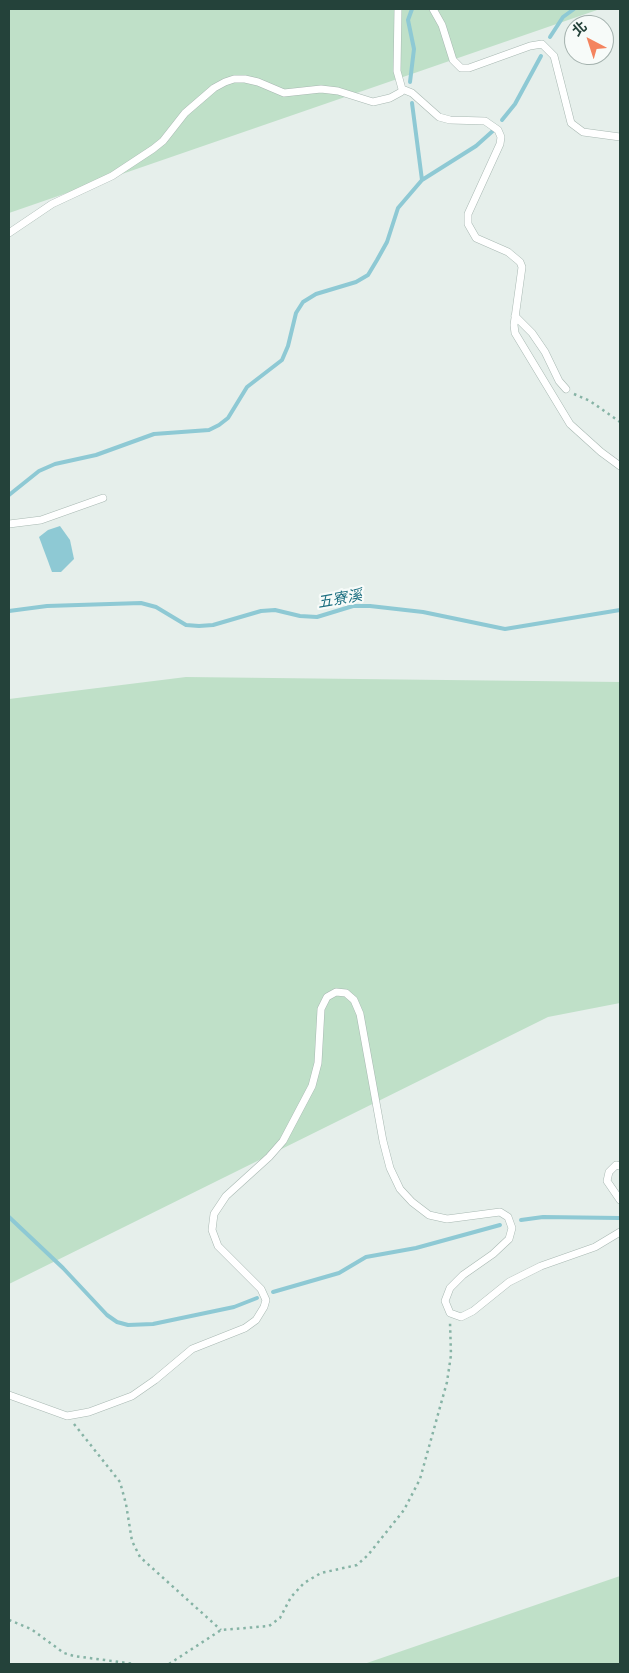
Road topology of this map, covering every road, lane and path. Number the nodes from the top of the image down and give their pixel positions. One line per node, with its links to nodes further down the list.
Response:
1 (398, 9): 3 (lane)
2 (433, 9): 4 (lane)
3 (402, 89): 5 (lane); 6 (lane)
4 (620, 137)
5 (9, 233)
6 (515, 316): 7 (lane); 9 (lane)
7 (566, 390): 8 (path)
8 (620, 422)
9 (620, 466)
10 (103, 498): 11 (lane)
11 (9, 524)
12 (620, 1166): 13 (lane)
13 (620, 1200)
14 (620, 1232): 15 (lane)
15 (450, 1313): 17 (lane); 19 (path)
16 (9, 1395): 17 (lane)
17 (67, 1416): 19 (path)
18 (9, 1620): 20 (path)
19 (221, 1630): 21 (path)
20 (134, 1664)
21 (169, 1664)

